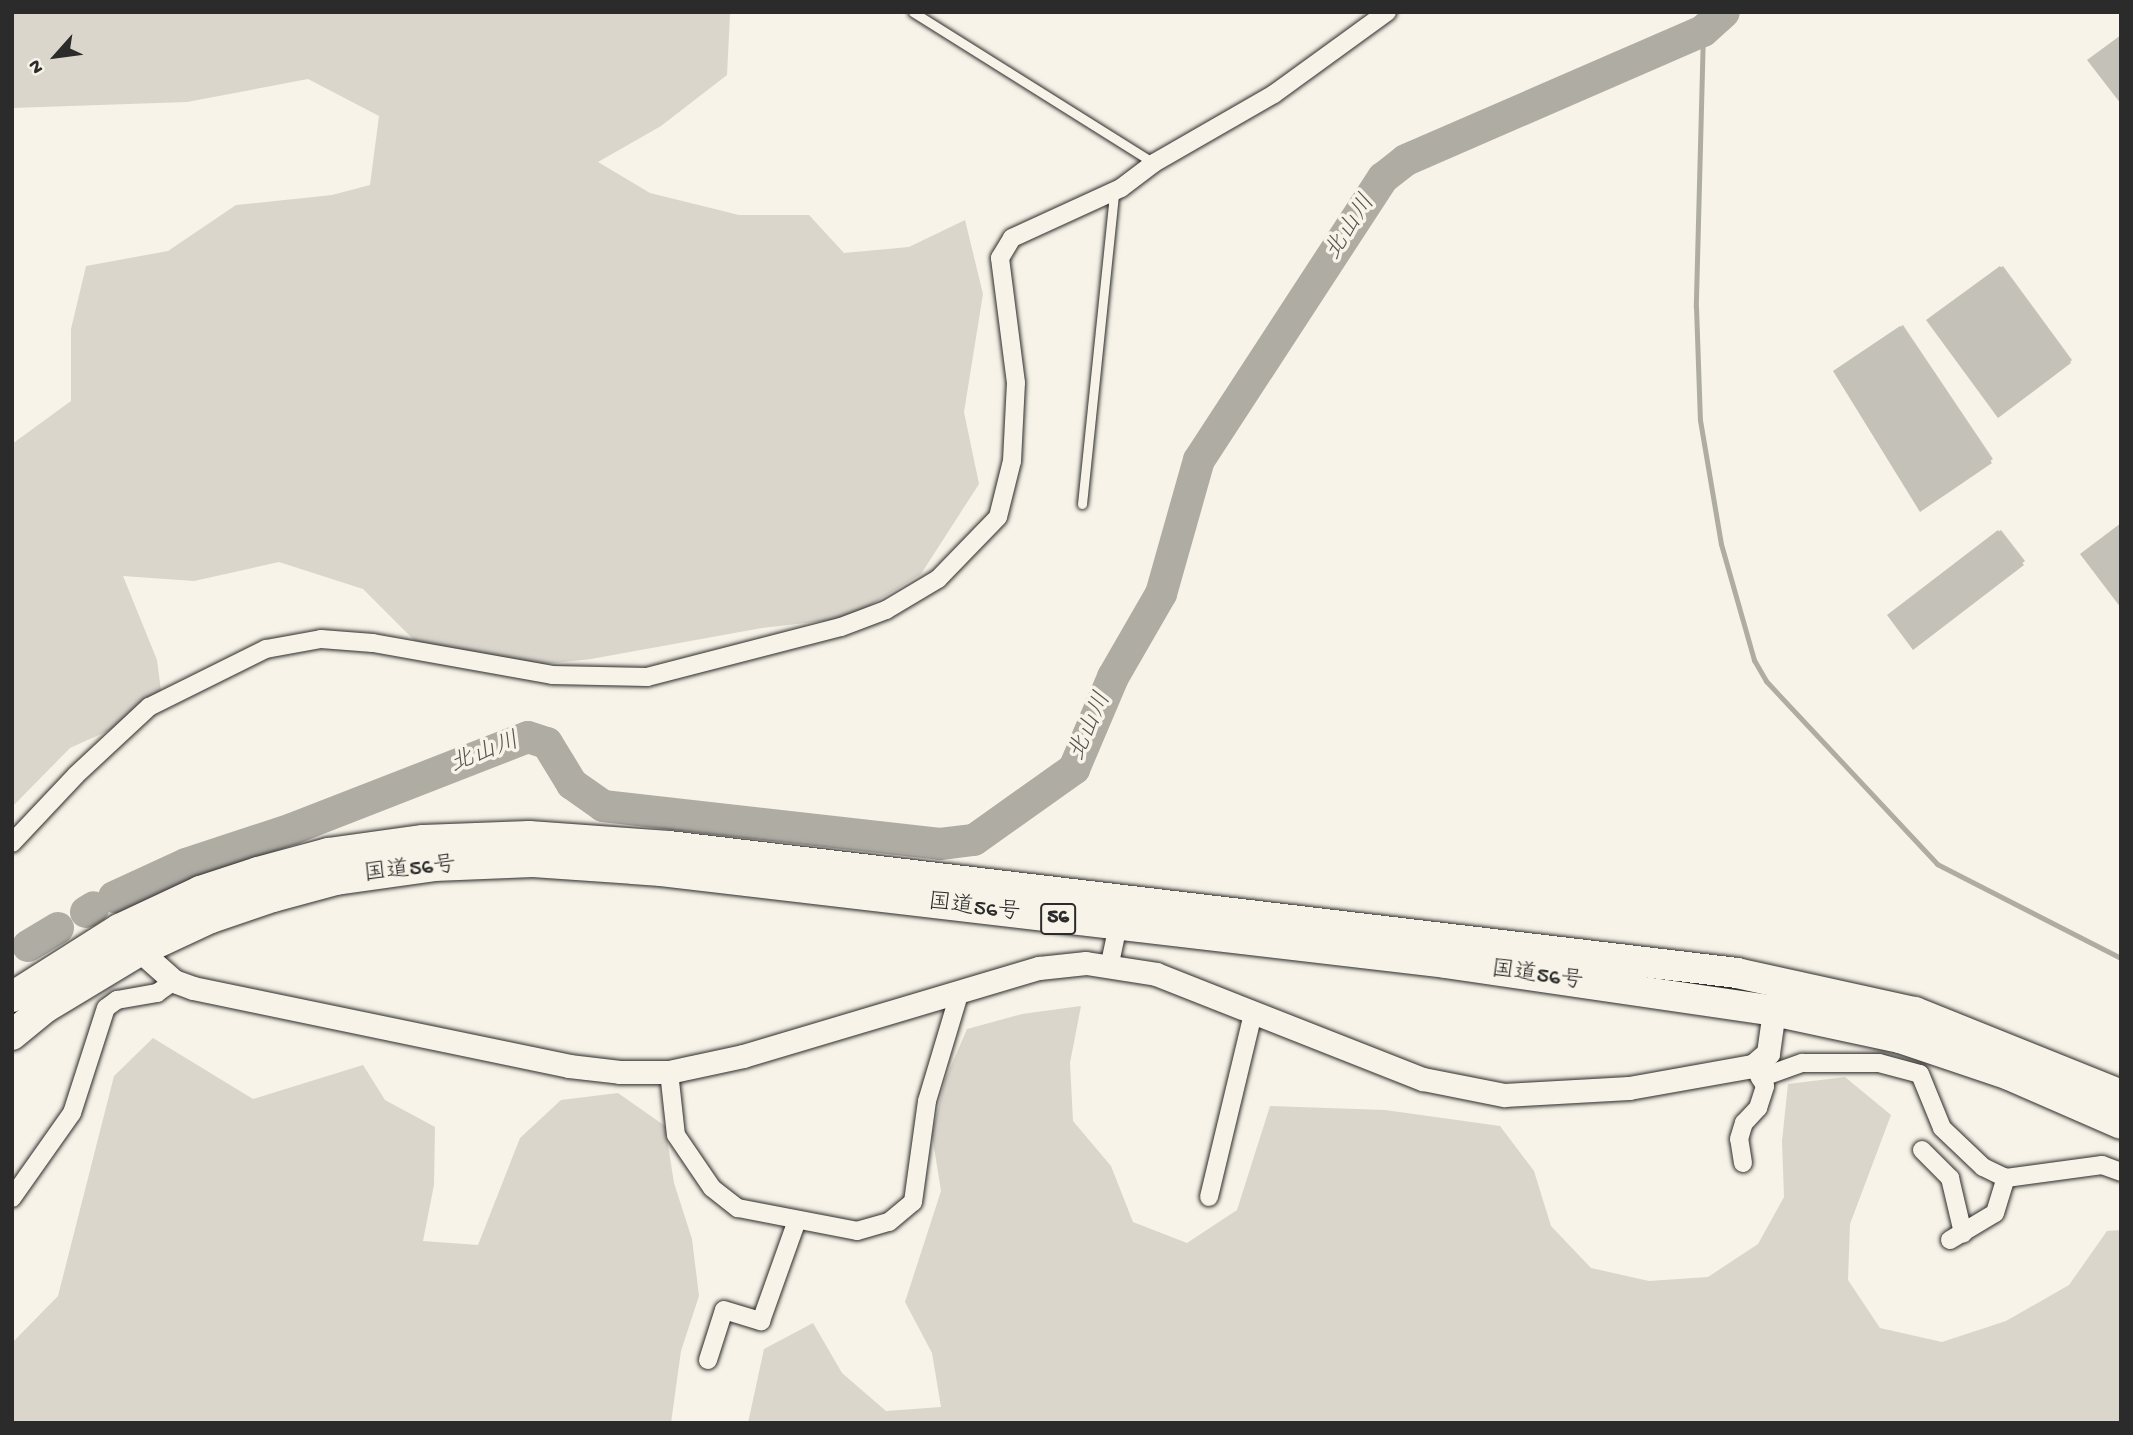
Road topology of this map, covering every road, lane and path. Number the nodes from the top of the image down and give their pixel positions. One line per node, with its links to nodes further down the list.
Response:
1 (913, 12): 3 (lane)
2 (1387, 12): 3 (street)
3 (1154, 163): 4 (street)
4 (1114, 191): 5 (lane); 6 (street)
5 (1082, 504)
6 (12, 843)
7 (1120, 912): 8 (highway, 国道56号 / 56); 9 (highway, 国道56号 / 56); 10 (street); 14 (highway, 国道56号 / 56); 19 (highway, 国道56号 / 56)
8 (119, 929): 9 (street); 13 (highway, 国道56号 / 56)
9 (138, 952): 11 (street); 16 (highway, 国道56号 / 56)
10 (1110, 964): 12 (street); 15 (street)
11 (174, 981): 17 (street); 26 (street)
12 (960, 991): 17 (street); 27 (street)
13 (12, 997)
14 (1774, 1011): 18 (street); 20 (highway, 国道56号 / 56)
15 (1253, 1014): 18 (street); 25 (street)
16 (12, 1035)
17 (669, 1072): 27 (street)
18 (1756, 1072): 22 (street); 24 (street)
19 (2121, 1095)
20 (2121, 1124)
21 (1922, 1150): 24 (street)
22 (1743, 1163)
23 (2121, 1172): 24 (street)
24 (2006, 1178)
25 (1209, 1197)
26 (12, 1198)
27 (796, 1223): 28 (street)
28 (708, 1360)

